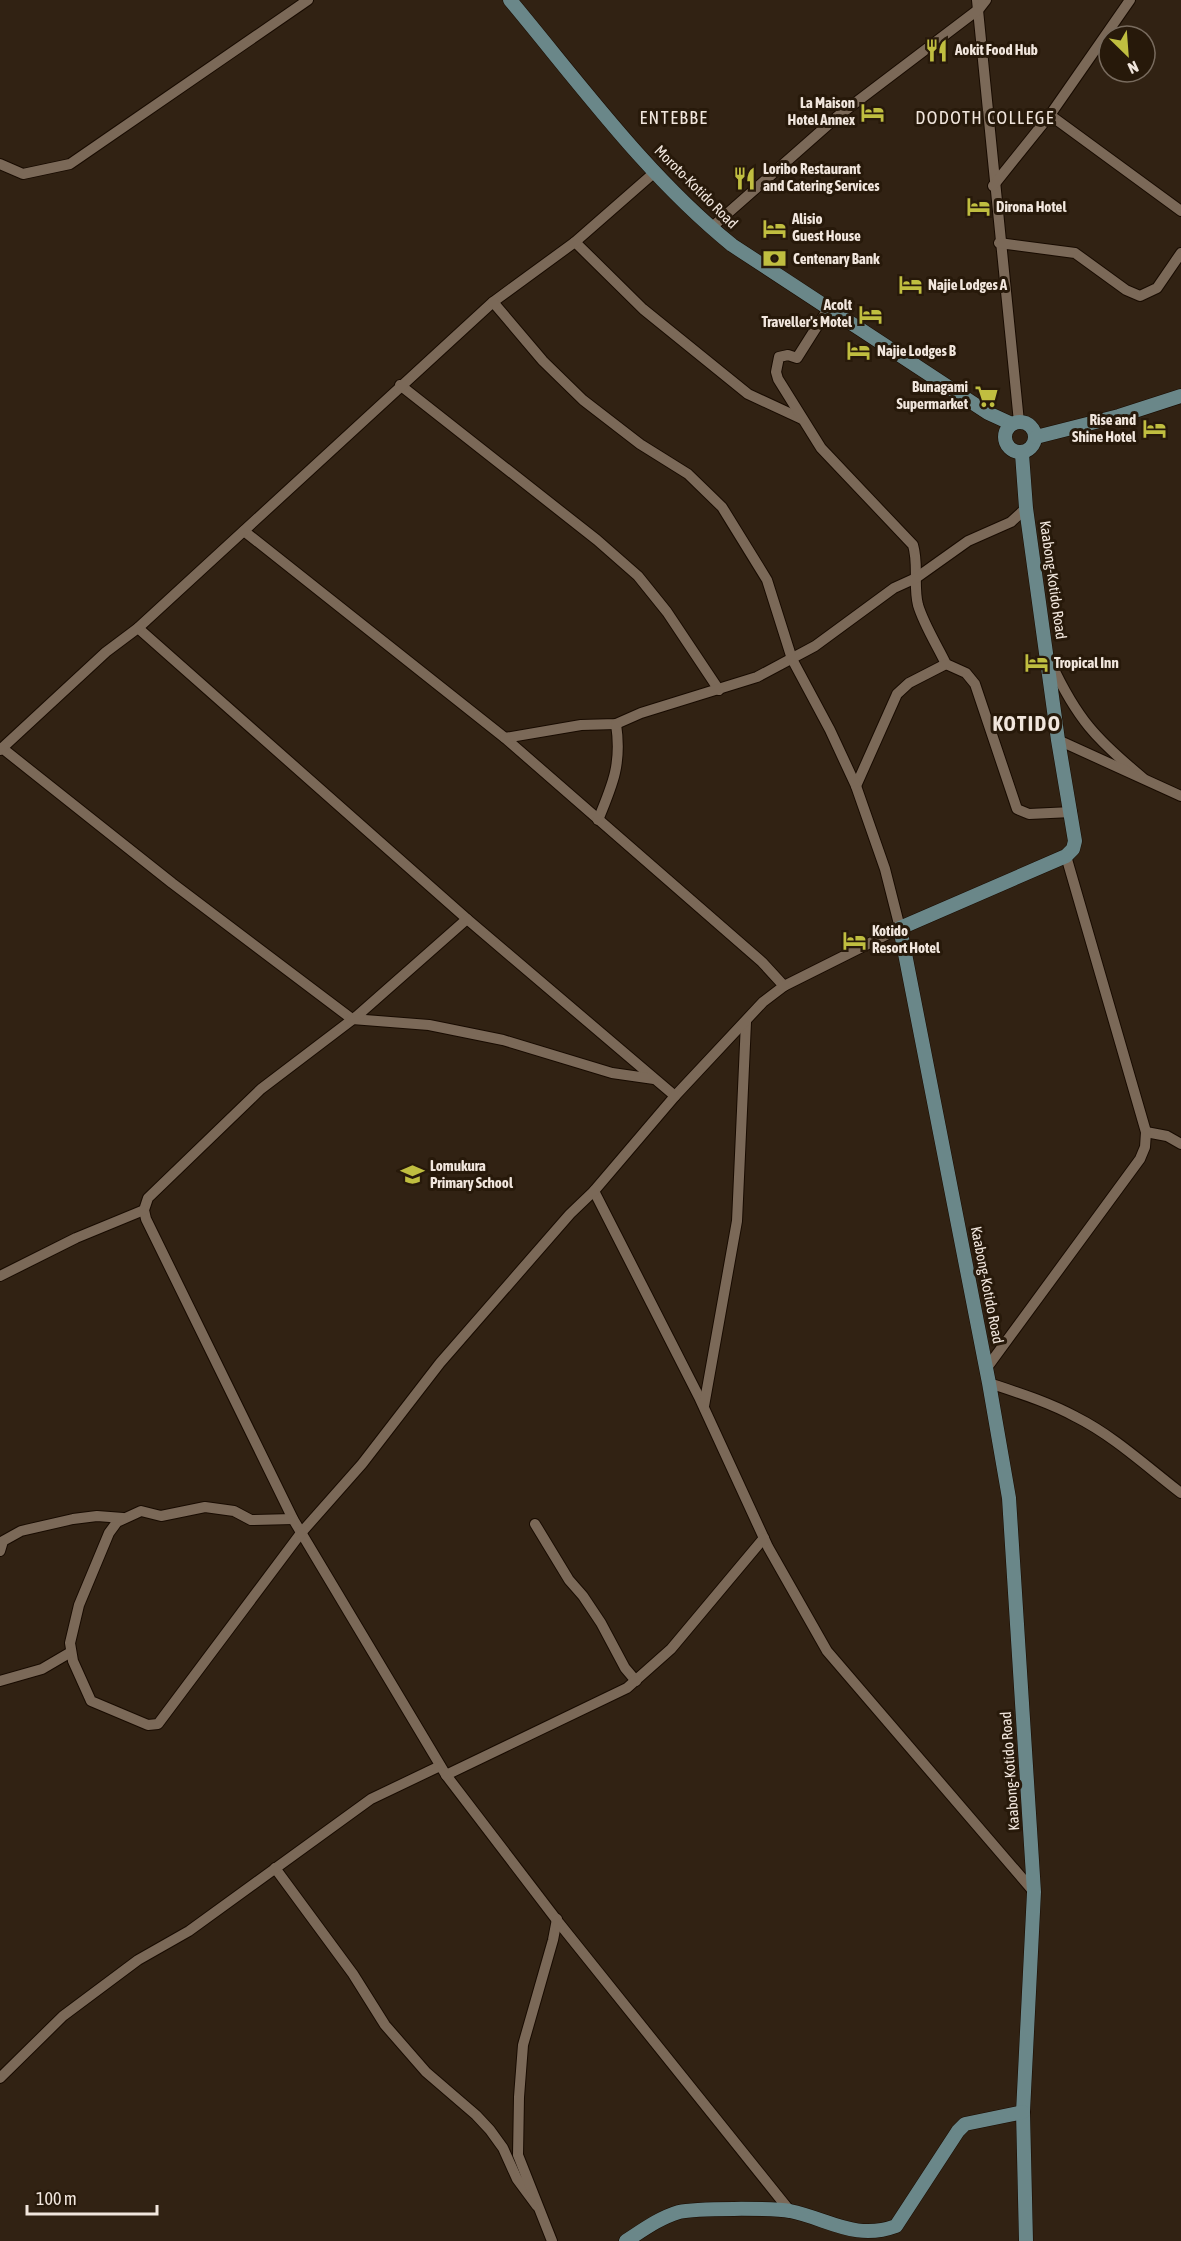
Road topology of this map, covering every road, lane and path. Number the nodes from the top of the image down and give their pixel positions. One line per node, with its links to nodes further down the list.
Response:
1 (308, 0): 7 (street)
2 (510, 0): 8 (street, Moroto-Kotido Road)
3 (986, 0): 5 (street)
4 (1130, 0): 6 (street)
5 (978, 5): 9 (street); 11 (street)
6 (1050, 115): 9 (street); 10 (street)
7 (0, 164)
8 (655, 172): 11 (street, Moroto-Kotido Road); 12 (street)
9 (993, 186): 13 (street)
10 (1181, 211)
11 (711, 228): 16 (street, Moroto-Kotido Road)
12 (575, 242): 15 (street); 19 (street)
13 (999, 243): 14 (street); 20 (street)
14 (1181, 254)
15 (493, 302): 17 (street); 28 (street)
16 (828, 309): 19 (street); 20 (street, Moroto-Kotido Road)
17 (400, 385): 24 (street); 30 (street)
18 (1181, 396): 21 (street)
19 (802, 419): 25 (street)
20 (1012, 427): 21 (street); 22 (street)
21 (1036, 437): 22 (street)
22 (1022, 454): 23 (street, Kaabong-Kotido Road)
23 (1026, 508): 25 (street); 27 (street, Kaabong-Kotido Road)
24 (244, 531): 26 (street); 32 (street)
25 (916, 578): 28 (street); 29 (street)
26 (138, 628): 34 (street); 41 (street)
27 (1047, 655): 33 (street, Kaabong-Kotido Road); 35 (street)
28 (792, 659): 30 (street); 36 (street)
29 (946, 664): 36 (street); 38 (street)
30 (719, 690): 31 (street)
31 (616, 724): 32 (street); 39 (street)
32 (505, 738): 39 (street)
33 (1058, 740): 35 (street); 38 (street, Kaabong-Kotido Road)
34 (1, 749): 44 (street)
35 (1143, 778): 37 (street)
36 (855, 786): 42 (street)
37 (1181, 796)
38 (1072, 812): 40 (street, Kaabong-Kotido Road)
39 (598, 820): 43 (street)
40 (1065, 856): 42 (street); 48 (street)
41 (467, 919): 44 (street); 46 (street)
42 (900, 928): 43 (street); 53 (street, Kaabong-Kotido Road)
43 (784, 986): 45 (street)
44 (352, 1019): 46 (street); 51 (street)
45 (746, 1022): 47 (street); 54 (street)
46 (654, 1079): 47 (street)
47 (675, 1096): 50 (street)
48 (1146, 1132): 49 (street); 53 (street)
49 (1181, 1144)
50 (594, 1191): 54 (street); 59 (street)
51 (144, 1210): 52 (street); 57 (street)
52 (0, 1276)
53 (988, 1376): 55 (street); 67 (street, Kaabong-Kotido Road)
54 (703, 1407): 60 (street)
55 (1181, 1493)
56 (123, 1518): 57 (street); 61 (street); 62 (street)
57 (293, 1519): 59 (street)
58 (535, 1524): 63 (street)
59 (302, 1533): 62 (street); 65 (street)
60 (764, 1538): 63 (street); 67 (street)
61 (0, 1551)
62 (71, 1652): 64 (street)
63 (636, 1680): 65 (street)
64 (0, 1681)
65 (443, 1770): 66 (street); 68 (street)
66 (275, 1868): 69 (street); 71 (street)
67 (1035, 1892): 70 (street, Kaabong-Kotido Road)
68 (557, 1919): 71 (street); 72 (street)
69 (0, 2078)
70 (1023, 2112): 72 (street); 75 (street, Kaabong-Kotido Road)
71 (537, 2206): 73 (street)
72 (790, 2211): 74 (street)
73 (552, 2241)
74 (626, 2241)
75 (1026, 2241)

